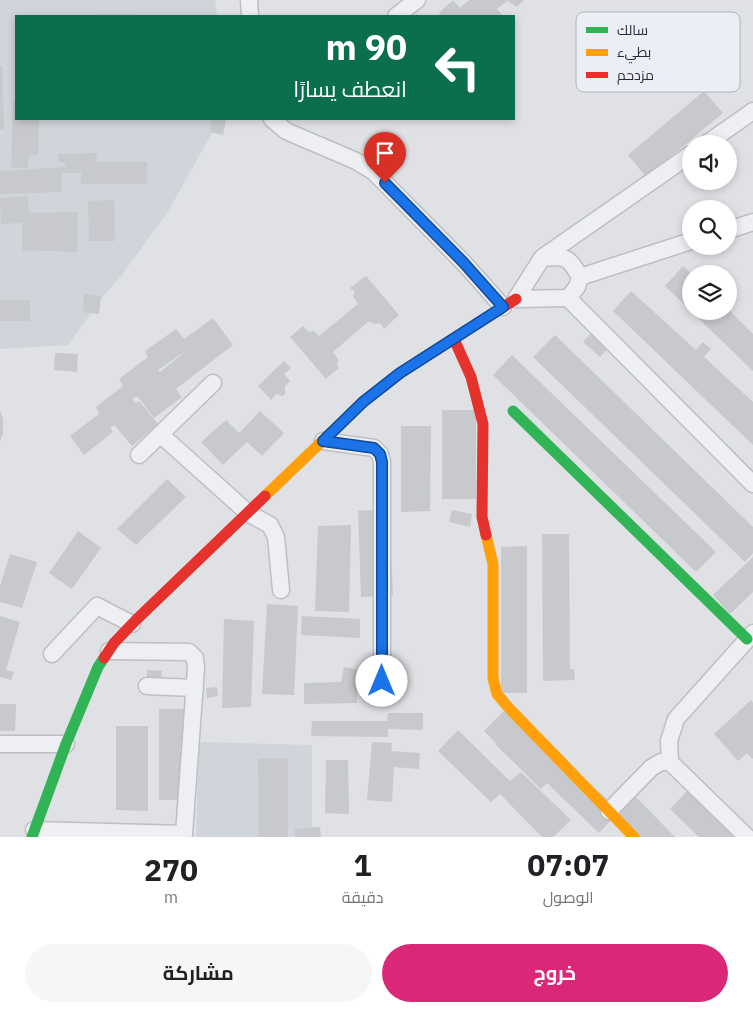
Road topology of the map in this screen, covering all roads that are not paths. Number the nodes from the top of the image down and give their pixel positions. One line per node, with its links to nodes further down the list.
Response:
1 (249, 0): 3 (street)
2 (418, 0): 4 (street)
3 (250, 15)
4 (397, 15)
5 (753, 111): 7 (street)
6 (273, 120): 15 (street)
7 (719, 135)
8 (682, 160): 12 (street)
9 (753, 222): 10 (street)
10 (737, 227)
11 (682, 244): 13 (street)
12 (542, 258): 13 (street); 15 (street)
13 (580, 277): 14 (street)
14 (568, 298): 15 (street); 22 (street)
15 (510, 303): 16 (street)
16 (454, 339): 20 (street); 35 (street)
17 (213, 383): 19 (street)
18 (513, 411): 26 (street)
19 (160, 434): 21 (street); 23 (street)
20 (323, 441): 23 (street); 29 (street)
21 (138, 455)
22 (753, 484)
23 (248, 513): 24 (street); 25 (street)
24 (281, 590)
25 (132, 624): 27 (street); 28 (street)
26 (750, 636): 34 (street)
27 (109, 651): 31 (street); 33 (street)
28 (52, 654)
29 (382, 681)
30 (147, 686): 31 (street)
31 (195, 688): 36 (street)
32 (0, 744): 33 (street)
33 (66, 744): 36 (street)
34 (670, 762): 35 (street); 38 (street)
35 (609, 811): 37 (street)
36 (33, 834)
37 (634, 837)
38 (748, 837)

